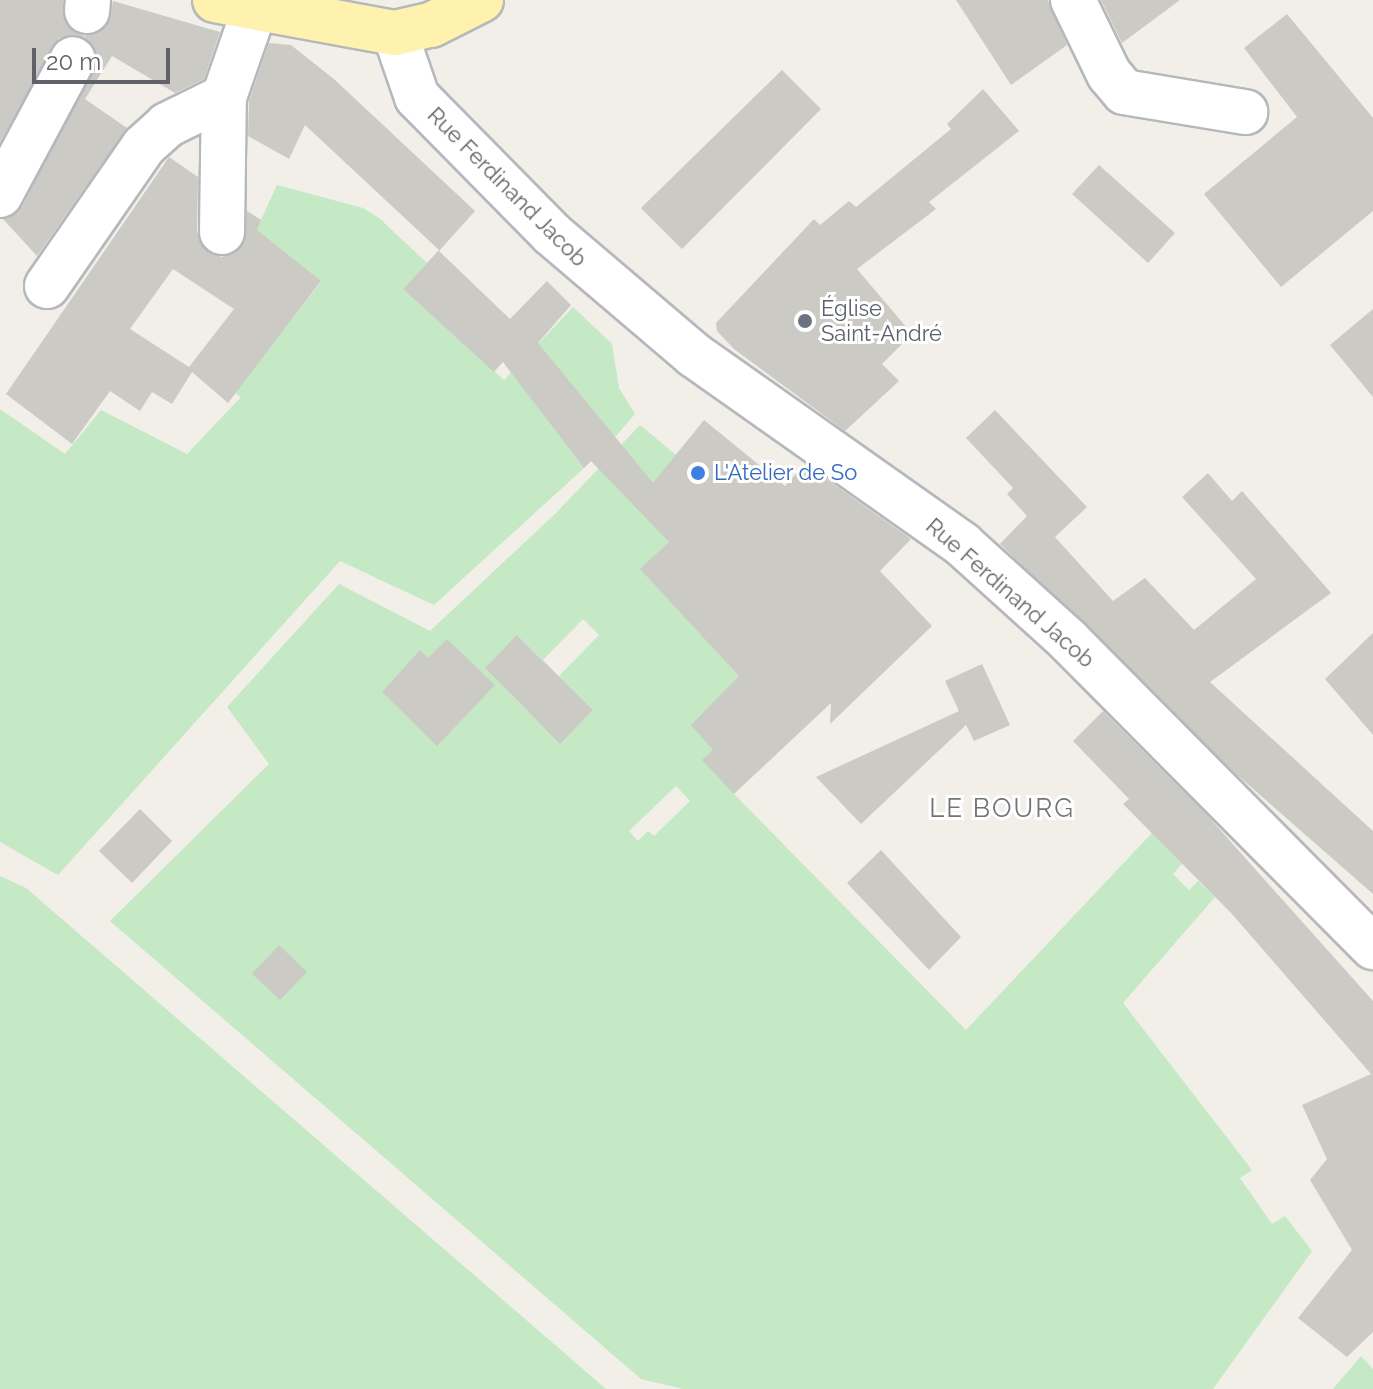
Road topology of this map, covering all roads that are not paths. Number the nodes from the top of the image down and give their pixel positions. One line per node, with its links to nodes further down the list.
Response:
1 (1073, 0): 7 (street)
2 (472, 2): 4 (main road)
3 (235, 4): 4 (main road); 6 (street)
4 (395, 33): 11 (street, Rue Ferdinand Jacob)
5 (73, 59): 8 (street)
6 (224, 97): 9 (street); 10 (street)
7 (1245, 112)
8 (0, 195)
9 (222, 232)
10 (47, 286)
11 (1373, 947)

